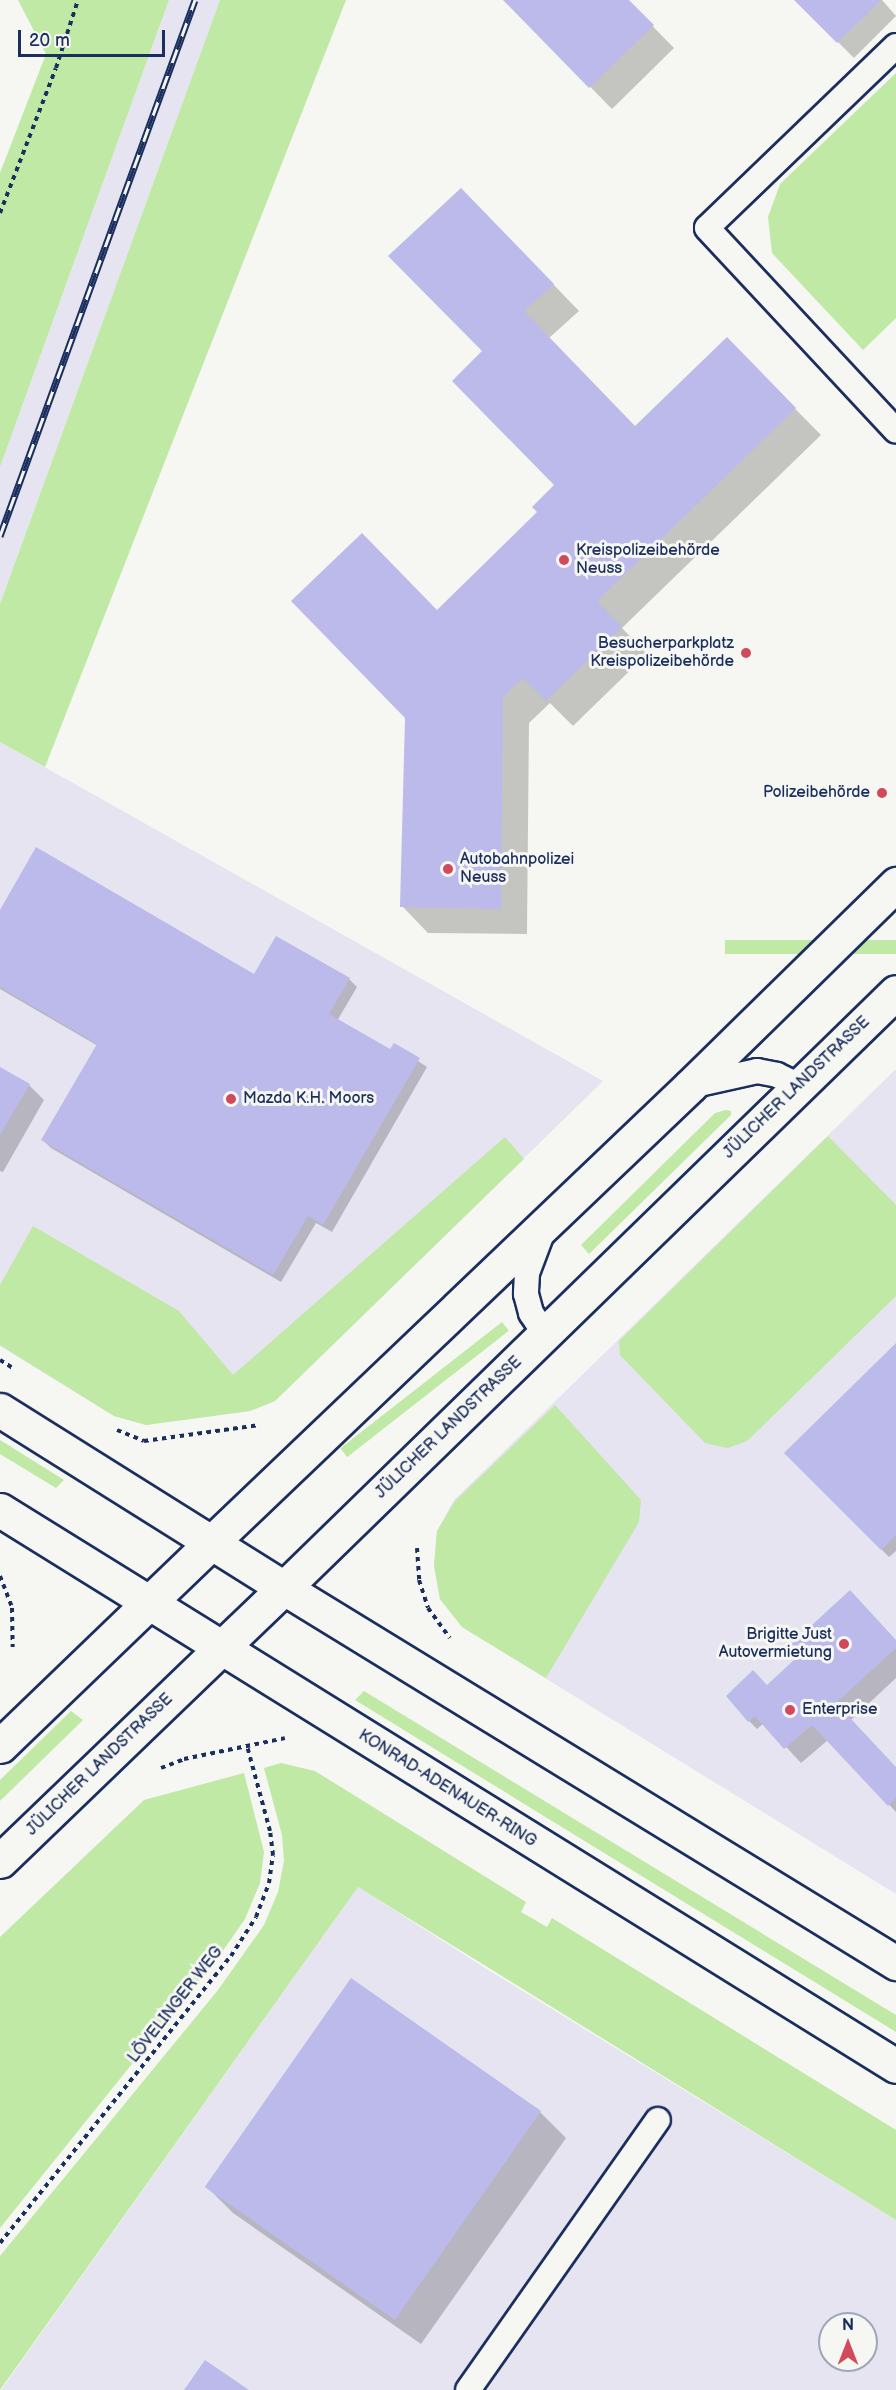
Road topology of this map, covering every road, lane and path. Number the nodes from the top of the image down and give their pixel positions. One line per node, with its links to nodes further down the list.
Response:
1 (78, 0): 3 (path)
2 (896, 46): 4 (lane)
3 (0, 213)
4 (896, 431)
5 (896, 884): 7 (main road)
6 (896, 992): 8 (main road, JÜLICHER LANDSTRASSE)
7 (690, 1086): 8 (lane); 9 (main road)
8 (800, 1086): 10 (main road, JÜLICHER LANDSTRASSE)
9 (546, 1223): 10 (lane); 17 (main road)
10 (545, 1334): 20 (main road, JÜLICHER LANDSTRASSE)
11 (0, 1360): 12 (path)
12 (19, 1372)
13 (0, 1410): 17 (main road)
14 (260, 1425): 15 (path)
15 (115, 1429)
16 (0, 1510): 21 (main road, KONRAD-ADENAUER-RING)
17 (213, 1541): 20 (main road); 21 (main road)
18 (417, 1548): 22 (path)
19 (0, 1576): 23 (path)
20 (284, 1588): 24 (main road, JÜLICHER LANDSTRASSE); 28 (main road)
21 (148, 1603): 24 (main road, KONRAD-ADENAUER-RING); 25 (main road)
22 (428, 1608)
23 (13, 1647)
24 (221, 1649): 27 (main road, JÜLICHER LANDSTRASSE); 29 (main road, KONRAD-ADENAUER-RING)
25 (0, 1746)
26 (247, 1746): 31 (path, LÖVELINGER WEG)
27 (0, 1861)
28 (896, 1963)
29 (896, 2066)
30 (658, 2121): 32 (lane)
31 (0, 2243)
32 (468, 2390)

